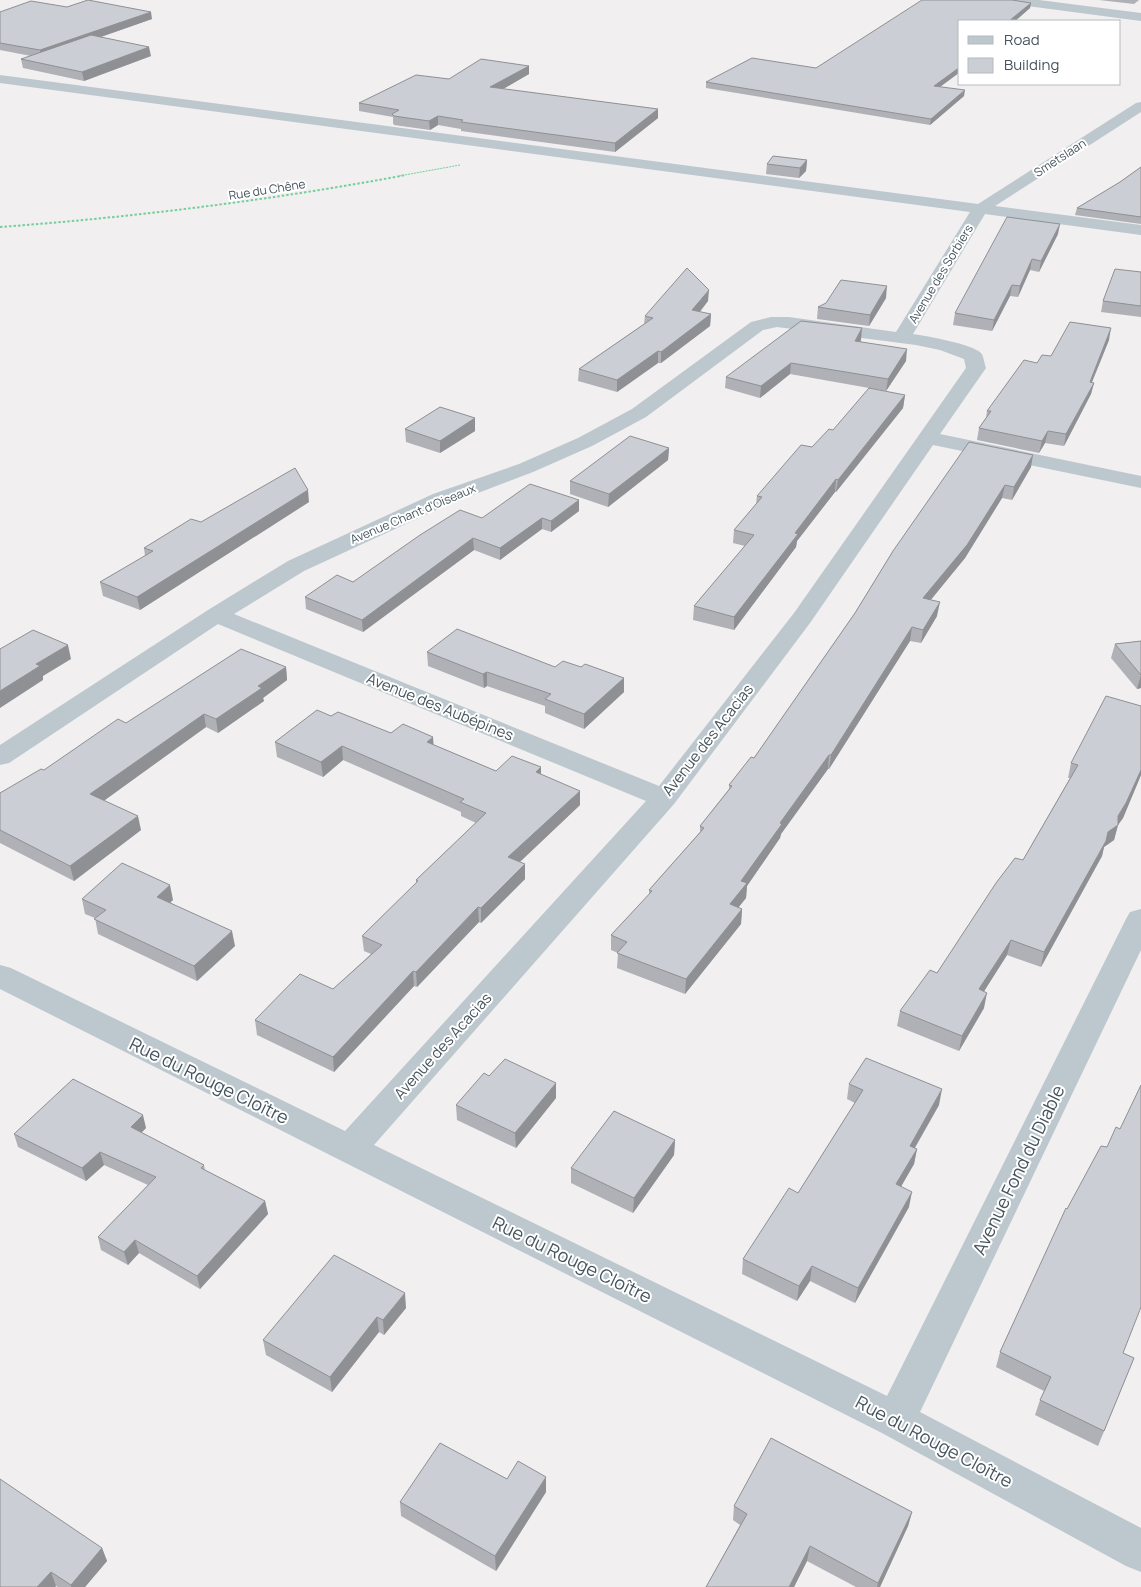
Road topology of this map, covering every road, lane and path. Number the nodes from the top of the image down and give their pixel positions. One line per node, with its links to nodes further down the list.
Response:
1 (1012, 0): 2 (street)
2 (1064, 3): 3 (street)
3 (1141, 17)
4 (0, 79): 7 (street)
5 (1141, 106): 7 (street, Smetslaan)
6 (468, 164): 8 (path, Rue du Chêne)
7 (980, 209): 9 (street); 10 (street, Avenue des Sorbiers)
8 (0, 227)
9 (1141, 230)
10 (901, 338): 11 (street, Avenue des Acacias); 13 (street, Avenue Chant d'Oiseaux)
11 (928, 438): 12 (street); 15 (street, Avenue des Acacias)
12 (1141, 482)
13 (216, 615): 14 (street, Avenue Chant d'Oiseaux); 15 (street, Avenue des Aubépines)
14 (0, 757)
15 (664, 798): 18 (street, Avenue des Acacias)
16 (1141, 919): 19 (street, Avenue Fond du Diable)
17 (0, 976): 18 (street, Rue du Rouge Cloître)
18 (349, 1150): 19 (street, Rue du Rouge Cloître)
19 (896, 1420): 20 (street, Rue du Rouge Cloître)
20 (1141, 1551)

